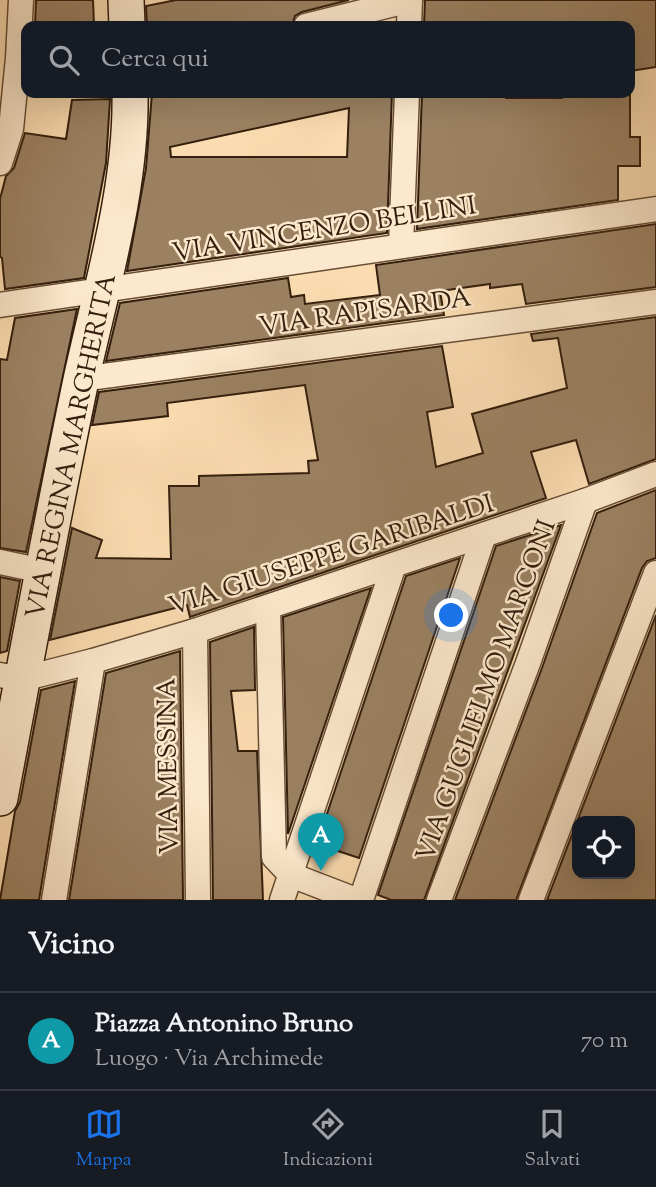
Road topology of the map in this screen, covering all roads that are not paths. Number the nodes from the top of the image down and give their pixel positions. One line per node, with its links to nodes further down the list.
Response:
1 (21, 0): 9 (street)
2 (126, 0): 4 (street)
3 (410, 0): 5 (street); 6 (street)
4 (127, 21)
5 (326, 21)
6 (409, 21)
7 (130, 98): 12 (street, VIA REGINA MARGHERITA)
8 (407, 98): 11 (street)
9 (0, 163)
10 (656, 209): 11 (street, VIA VINCENZO BELLINI)
11 (401, 246): 12 (street, VIA VINCENZO BELLINI)
12 (102, 291): 14 (street, VIA VINCENZO BELLINI); 15 (street, VIA REGINA MARGHERITA)
13 (656, 302): 15 (street, VIA RAPISARDA)
14 (0, 305)
15 (81, 379): 21 (street, VIA REGINA MARGHERITA)
16 (656, 474): 17 (street, VIA GIUSEPPE GARIBALDI)
17 (585, 500): 18 (street, VIA GIUSEPPE GARIBALDI); 33 (street, VIA GUGLIELMO MARCONI)
18 (484, 535): 20 (street, VIA GIUSEPPE GARIBALDI); 32 (street)
19 (0, 562): 21 (street)
20 (394, 565): 23 (street, VIA GIUSEPPE GARIBALDI); 28 (street)
21 (43, 572): 26 (street, VIA REGINA MARGHERITA)
22 (656, 573): 34 (street)
23 (268, 608): 24 (street, VIA GIUSEPPE GARIBALDI); 28 (street)
24 (195, 631): 25 (street, VIA GIUSEPPE GARIBALDI); 30 (street, VIA MESSINA)
25 (93, 662): 26 (street, VIA GIUSEPPE GARIBALDI); 29 (street)
26 (11, 677): 27 (street, VIA REGINA MARGHERITA)
27 (0, 798)
28 (291, 875): 31 (street); 32 (street)
29 (54, 900)
30 (198, 900)
31 (282, 900)
32 (359, 900)
33 (439, 900)
34 (531, 900)

